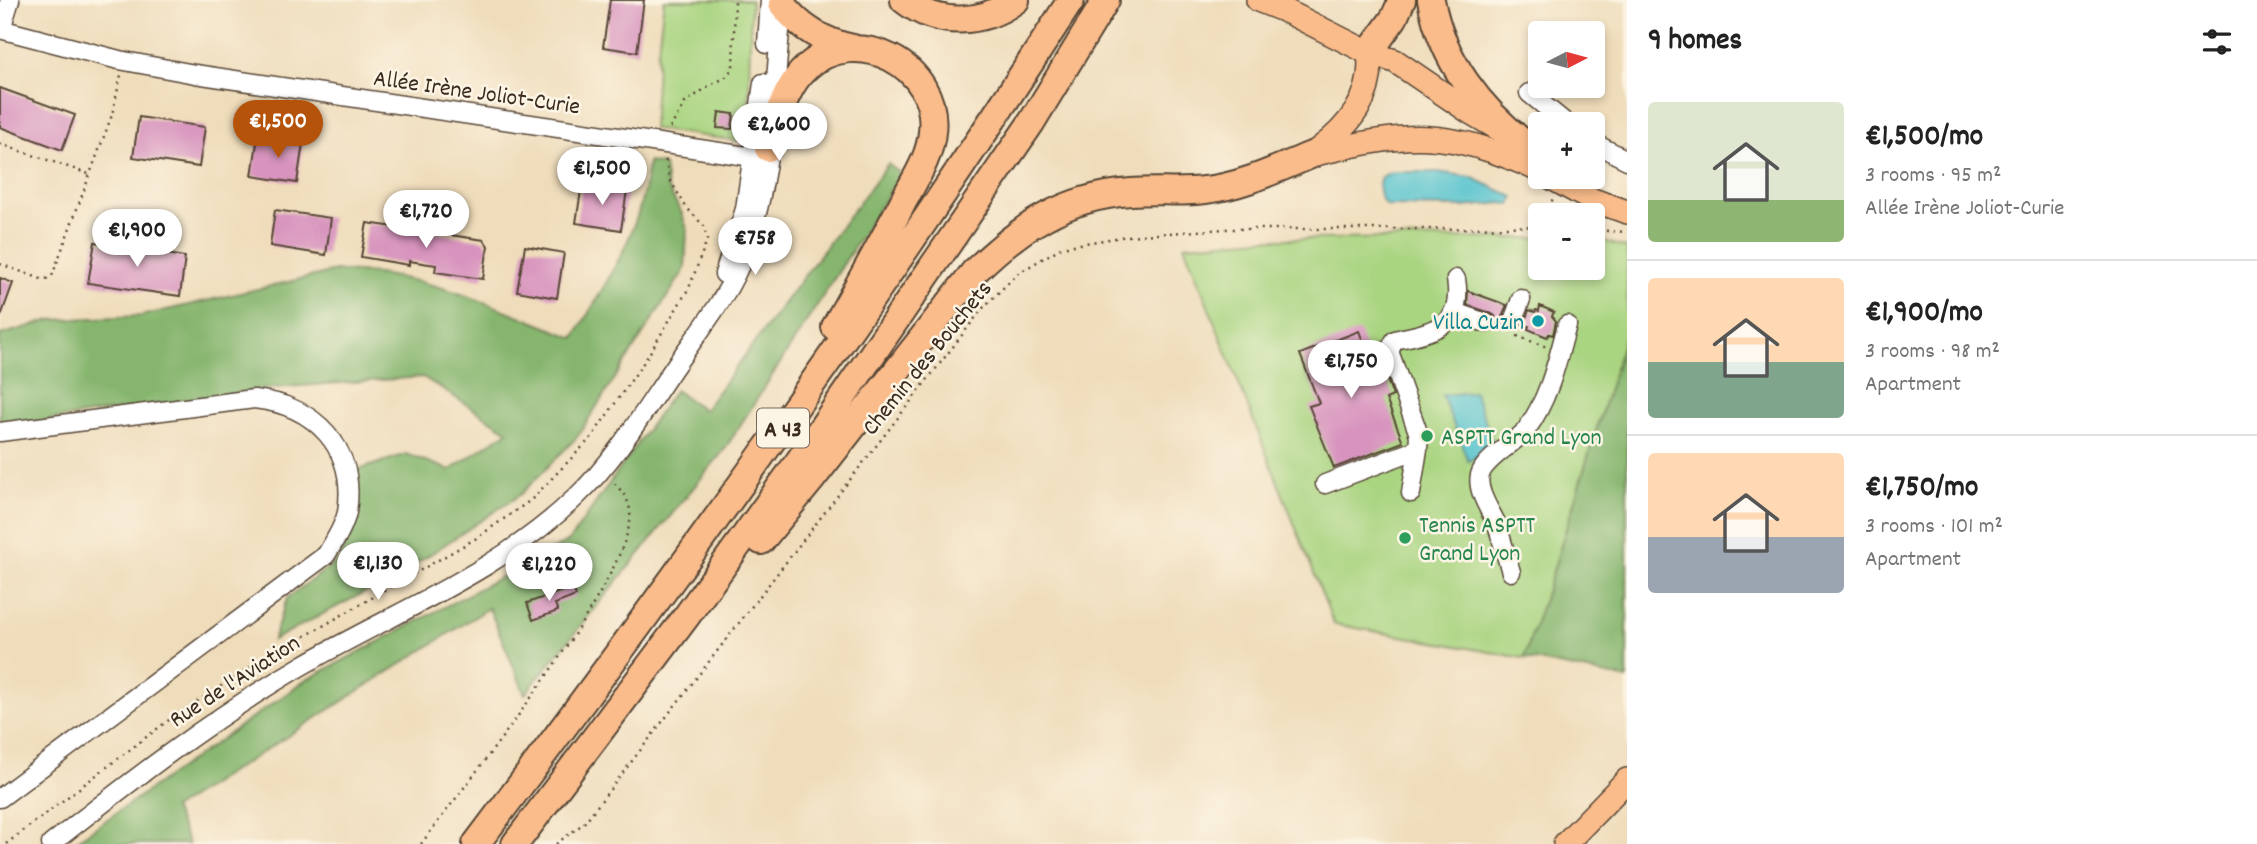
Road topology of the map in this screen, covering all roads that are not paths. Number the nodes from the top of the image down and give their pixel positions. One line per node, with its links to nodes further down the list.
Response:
1 (10, 0): 10 (street)
2 (904, 0): 3 (highway)
3 (1016, 0)
4 (1071, 0): 34 (highway, A 43)
5 (1106, 0): 39 (highway, A 43)
6 (1258, 0): 12 (main road)
7 (1402, 0): 12 (highway)
8 (1430, 0): 17 (highway)
9 (779, 1): 11 (highway); 16 (street, Rue de l'Aviation)
10 (0, 29): 16 (street, Allée Irène Joliot-Curie)
11 (853, 48): 16 (highway); 34 (highway)
12 (1369, 53): 18 (main road); 19 (main road)
13 (1535, 98): 14 (street)
14 (1552, 112)
15 (1605, 149): 20 (street)
16 (761, 153): 32 (street, Rue de l'Aviation); 32 (street, Rue de l'Aviation)
17 (1528, 154)
18 (1311, 155): 21 (main road); 39 (highway)
19 (1528, 160)
20 (1627, 160)
21 (1528, 164)
22 (1605, 187): 24 (main road)
23 (1575, 189): 25 (main road)
24 (1627, 196)
25 (1627, 212)
26 (1455, 279): 28 (street)
27 (1521, 299): 29 (street)
28 (1454, 312): 30 (street); 35 (street)
29 (1513, 321)
30 (1486, 323)
31 (1567, 325): 38 (street)
32 (691, 344): 42 (street, Rue de l'Aviation)
33 (0, 432): 41 (street)
34 (771, 446): 43 (highway, A 43)
35 (1418, 449): 36 (street); 37 (street)
36 (1325, 484)
37 (1411, 493)
38 (1511, 572)
39 (686, 617): 44 (highway, A 43)
40 (1627, 780): 45 (main road)
41 (0, 797)
42 (51, 844)
43 (477, 844)
44 (514, 844)
45 (1565, 844)

